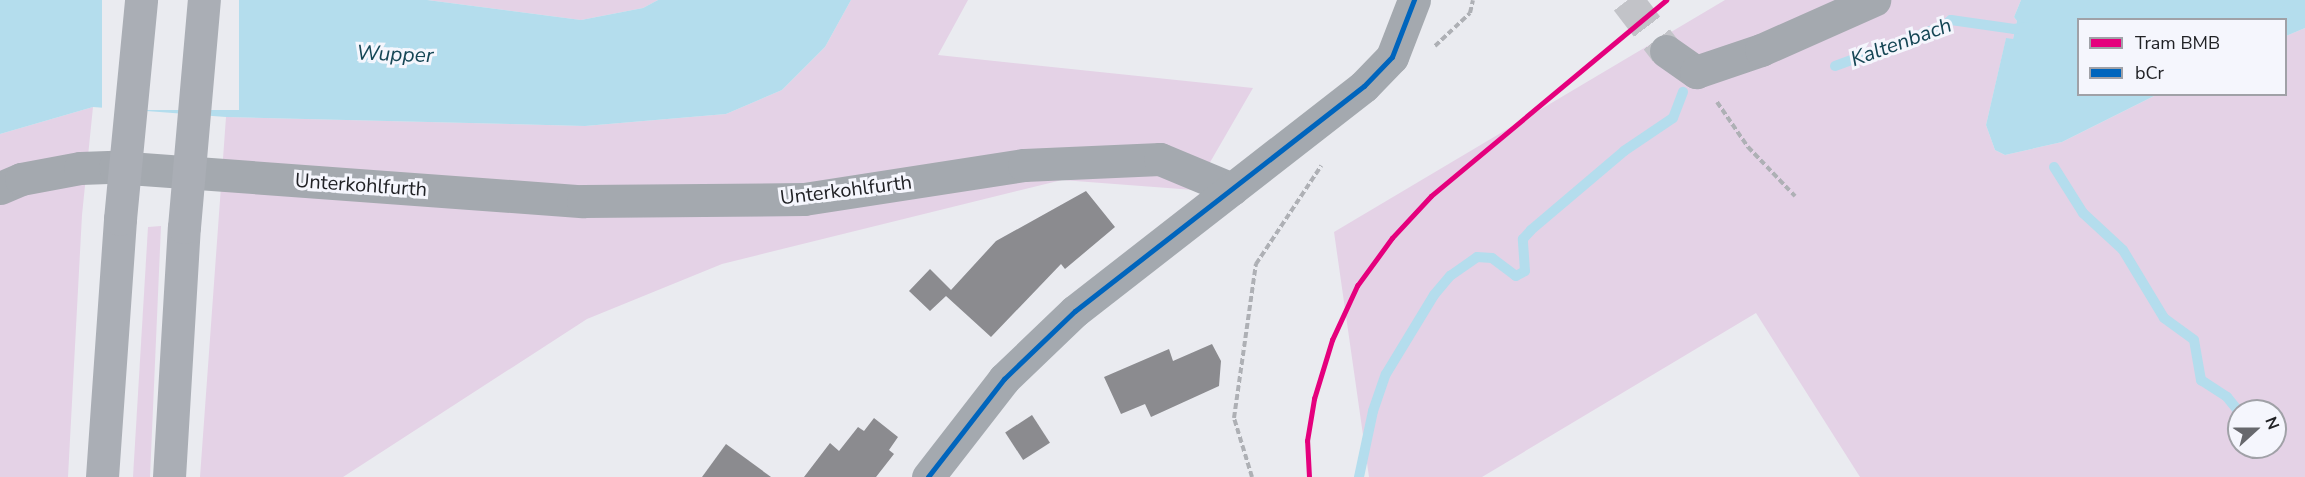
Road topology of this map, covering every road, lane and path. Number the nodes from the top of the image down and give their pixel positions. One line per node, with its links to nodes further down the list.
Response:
1 (141, 0): 11 (highway, bridge)
2 (204, 0): 12 (highway, bridge)
3 (1414, 0): 9 (street)
4 (1874, 0): 6 (street)
5 (1666, 51): 6 (street)
6 (1696, 72): 10 (path)
7 (1327, 156): 14 (path)
8 (0, 188): 9 (street, Unterkohlfurth)
9 (1232, 189): 13 (street)
10 (1795, 196)
11 (102, 477)
12 (169, 477)
13 (928, 477)
14 (1252, 477)

